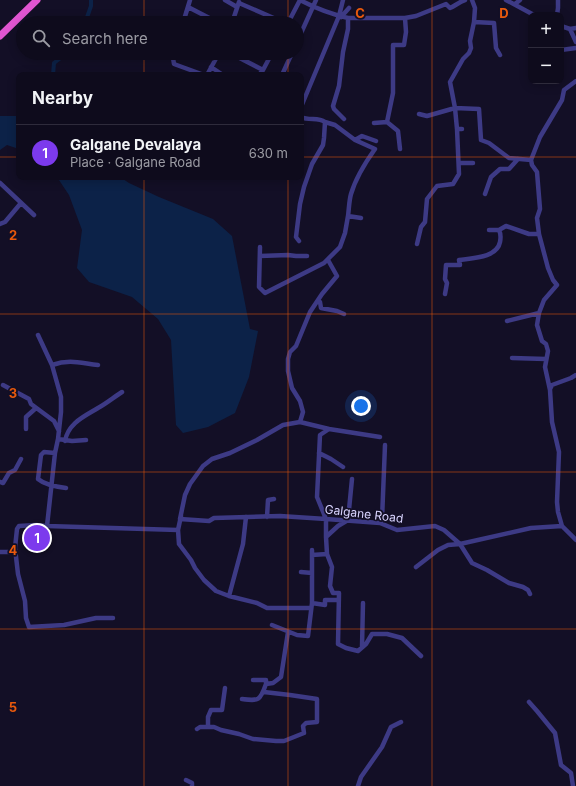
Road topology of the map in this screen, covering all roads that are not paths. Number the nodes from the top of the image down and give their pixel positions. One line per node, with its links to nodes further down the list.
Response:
1 (38, 0): 20 (highway)
2 (190, 0): 16 (street)
3 (225, 0): 13 (street)
4 (300, 0): 15 (street); 25 (street)
5 (316, 0): 15 (street)
6 (343, 0): 26 (street)
7 (465, 0): 12 (street)
8 (472, 0): 30 (street)
9 (506, 0): 14 (street)
10 (520, 0): 14 (street)
11 (558, 0): 19 (street)
12 (446, 2): 28 (street)
13 (239, 3): 23 (street); 24 (street)
14 (515, 4): 18 (street)
15 (312, 6): 26 (street); 31 (street)
16 (188, 7): 21 (street); 22 (street)
17 (349, 8): 26 (street)
18 (529, 12)
19 (557, 12)
20 (21, 16)
21 (185, 16)
22 (206, 16)
23 (234, 16)
24 (269, 16)
25 (292, 16)
26 (340, 16): 27 (street); 52 (street)
27 (348, 18): 28 (street); 56 (street)
28 (405, 18): 58 (street)
29 (16, 21): 35 (highway)
30 (474, 22): 39 (street); 53 (street)
31 (304, 25)
32 (564, 27): 34 (street)
33 (576, 28): 34 (street)
34 (570, 29): 36 (street)
35 (0, 36)
36 (576, 42)
37 (576, 48): 38 (street)
38 (564, 50)
39 (500, 55)
40 (173, 60): 47 (street)
41 (214, 60): 45 (street)
42 (244, 60): 46 (street)
43 (268, 60): 46 (street)
44 (289, 60): 50 (street)
45 (211, 67): 48 (street); 49 (street)
46 (263, 70)
47 (196, 72)
48 (209, 72)
49 (218, 72)
50 (283, 72)
51 (576, 81): 64 (street)
52 (304, 99)
53 (456, 108): 54 (street); 63 (street); 65 (street)
54 (419, 114)
55 (304, 118): 57 (street)
56 (344, 119)
57 (324, 122): 60 (street); 77 (street)
58 (387, 122): 59 (street); 62 (street)
59 (374, 123)
60 (355, 140): 61 (street); 71 (street)
61 (376, 141)
62 (400, 149)
63 (518, 159): 64 (street); 68 (street)
64 (531, 160): 76 (street)
65 (459, 163): 66 (street); 78 (street)
66 (473, 163)
67 (0, 183): 69 (street)
68 (485, 194)
69 (21, 203): 70 (street); 73 (street)
70 (34, 215)
71 (348, 216): 72 (street); 82 (street)
72 (361, 218)
73 (0, 224)
74 (489, 230): 75 (street)
75 (499, 230): 76 (street); 83 (street)
76 (539, 234): 85 (street)
77 (299, 241)
78 (417, 244)
79 (260, 247): 80 (street)
80 (260, 256): 81 (street); 82 (street)
81 (307, 256)
82 (328, 260): 84 (street)
83 (445, 294)
84 (318, 300): 86 (street); 98 (street)
85 (539, 313): 87 (street); 90 (street)
86 (344, 314)
87 (506, 321)
88 (38, 335): 91 (street)
89 (512, 358): 90 (street)
90 (546, 359): 95 (street)
91 (52, 365): 92 (street); 101 (street)
92 (98, 365)
93 (576, 375): 95 (street)
94 (3, 385): 97 (street)
95 (550, 390): 124 (street)
96 (122, 392): 104 (street)
97 (36, 408): 99 (street); 101 (street)
98 (300, 422): 100 (street); 119 (street)
99 (26, 429)
100 (329, 429): 102 (street); 107 (street)
101 (59, 431): 103 (street)
102 (380, 437)
103 (58, 439): 104 (street); 108 (street)
104 (66, 440): 105 (street)
105 (86, 440)
106 (385, 445): 122 (street)
107 (320, 452): 110 (street); 120 (street)
108 (55, 453): 114 (street); 114 (street)
109 (21, 459): 113 (street)
110 (343, 466)
111 (198, 474): 119 (street)
112 (352, 479): 121 (street)
113 (0, 482)
114 (52, 485): 115 (street); 123 (street)
115 (66, 488)
116 (274, 499): 117 (street)
117 (267, 516): 118 (street, Galgane Road); 120 (street, Galgane Road)
118 (246, 517): 119 (street, Galgane Road); 136 (street)
119 (180, 518): 125 (street)
120 (326, 519): 121 (street, Galgane Road); 126 (street)
121 (348, 520): 122 (street, Galgane Road); 126 (street)
122 (380, 523): 128 (street, Galgane Road)
123 (47, 526): 125 (street); 129 (street)
124 (562, 526): 127 (street); 128 (street)
125 (178, 530): 136 (street)
126 (326, 538): 131 (street)
127 (576, 540)
128 (460, 544): 132 (street); 135 (street, Galgane Road)
129 (15, 548): 130 (street); 140 (street)
130 (0, 552)
131 (327, 554): 134 (street); 137 (street)
132 (416, 568)
133 (301, 572): 134 (street)
134 (312, 573): 139 (street)
135 (530, 594)
136 (229, 596): 139 (street)
137 (339, 600): 139 (street); 143 (street)
138 (363, 603): 143 (street)
139 (312, 606): 142 (street)
140 (112, 618)
141 (272, 625): 142 (street)
142 (288, 632): 146 (street)
143 (362, 647): 144 (street)
144 (421, 656)
145 (253, 680): 146 (street)
146 (266, 684): 148 (street)
147 (225, 688): 152 (street)
148 (264, 692): 149 (street); 152 (street)
149 (242, 699)
150 (529, 702): 157 (street)
151 (401, 722): 156 (street)
152 (208, 727): 153 (street)
153 (197, 729)
154 (186, 780): 155 (street)
155 (192, 786)
156 (358, 786)
157 (574, 786)

